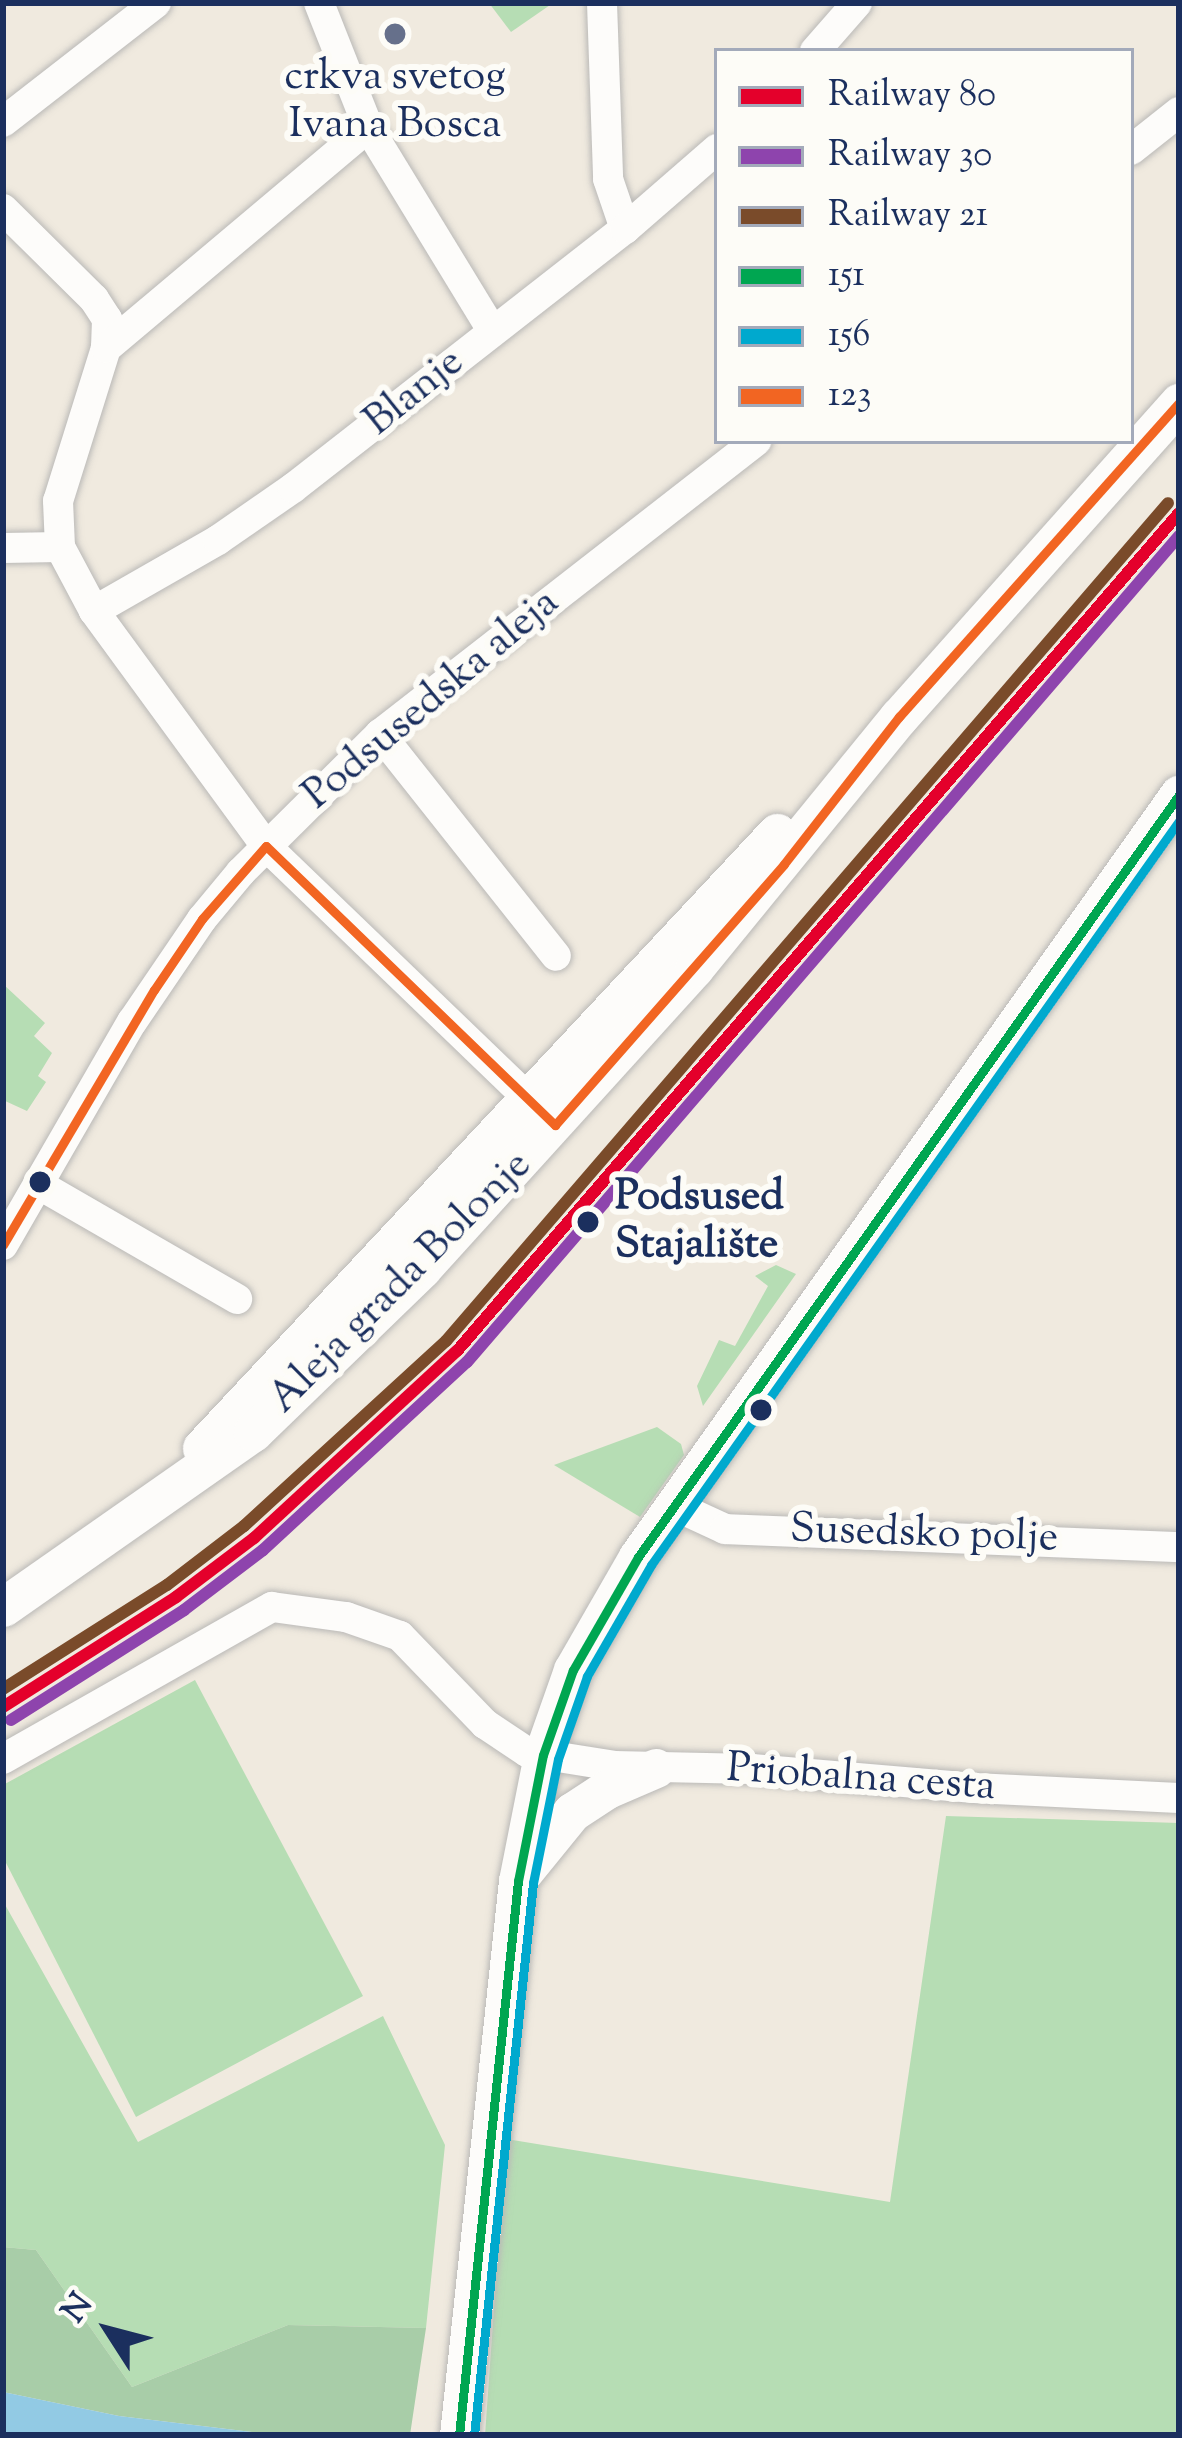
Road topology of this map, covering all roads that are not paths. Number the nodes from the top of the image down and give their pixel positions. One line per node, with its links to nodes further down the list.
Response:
1 (156, 3): 7 (street)
2 (319, 3): 8 (street)
3 (602, 3): 12 (street)
4 (857, 3): 5 (street)
5 (818, 48)
6 (1179, 112): 9 (street)
7 (3, 122)
8 (368, 127): 13 (street); 14 (street)
9 (1134, 148)
10 (714, 152): 12 (street, Blanje)
11 (3, 209): 14 (street)
12 (625, 229): 13 (street, Blanje)
13 (493, 330): 19 (street, Blanje)
14 (106, 348): 17 (street)
15 (1179, 403): 20 (main road, Aleja grada Bolonje)
16 (752, 444): 21 (street, Podsusedska aleja)
17 (60, 547): 18 (street); 19 (street)
18 (3, 548)
19 (94, 611): 23 (street)
20 (899, 717): 25 (main road, Aleja grada Bolonje); 26 (main road, Aleja grada Bolonje)
21 (380, 734): 23 (street, Podsusedska aleja); 24 (street)
22 (1179, 796): 31 (main road)
23 (266, 846): 25 (street); 27 (street, Podsusedska aleja)
24 (556, 956)
25 (526, 1098): 26 (street); 30 (main road, Aleja grada Bolonje)
26 (555, 1125): 30 (main road, Aleja grada Bolonje)
27 (38, 1184): 28 (street, Podsusedska aleja); 29 (street)
28 (3, 1245)
29 (237, 1299)
30 (160, 1497): 33 (main road, Aleja grada Bolonje)
31 (675, 1506): 32 (street, Susedsko polje); 34 (main road)
32 (1179, 1547)
33 (3, 1607)
34 (535, 1753): 35 (street); 36 (street, Priobalna cesta); 38 (main road)
35 (3, 1759)
36 (656, 1768): 37 (street, Priobalna cesta); 38 (main road)
37 (1179, 1798)
38 (518, 1880): 39 (main road)
39 (459, 2435)

